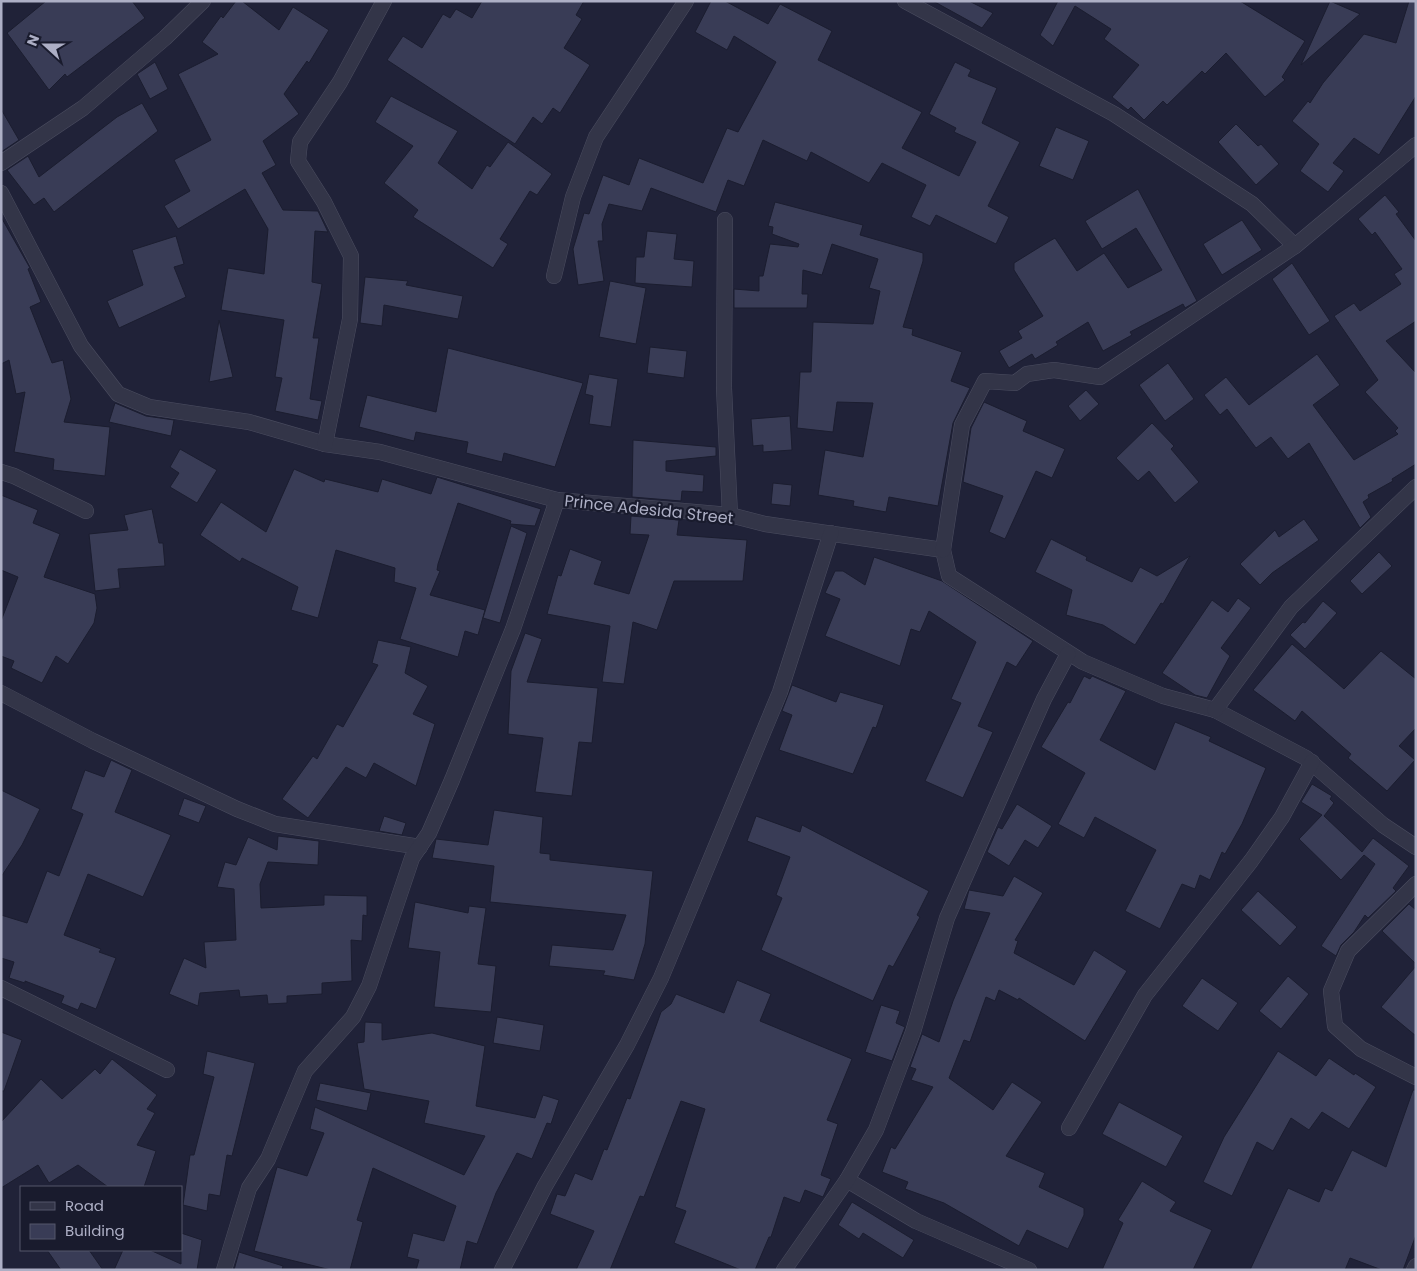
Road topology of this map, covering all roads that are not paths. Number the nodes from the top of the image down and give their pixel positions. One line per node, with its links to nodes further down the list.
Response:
1 (203, 1): 6 (street)
2 (384, 1): 11 (street)
3 (686, 1): 10 (street)
4 (905, 1): 9 (street)
5 (1416, 145): 9 (street)
6 (1, 164)
7 (1, 193): 11 (street, Prince Adesida Street)
8 (725, 220): 16 (street)
9 (1295, 246): 18 (street)
10 (554, 276)
11 (325, 444): 14 (street, Prince Adesida Street)
12 (1, 472): 15 (street)
13 (1416, 487): 21 (street)
14 (557, 500): 16 (street, Prince Adesida Street); 23 (street)
15 (86, 511)
16 (730, 515): 17 (street, Prince Adesida Street)
17 (832, 533): 18 (street, Prince Adesida Street); 33 (street)
18 (943, 550): 19 (street)
19 (1068, 654): 21 (street); 30 (street)
20 (1, 693): 23 (street)
21 (1215, 710): 22 (street)
22 (1312, 762): 24 (street); 29 (street)
23 (420, 847): 32 (street)
24 (1416, 847)
25 (1416, 884): 28 (street)
26 (1, 988): 27 (street)
27 (167, 1070)
28 (1416, 1077)
29 (1069, 1128)
30 (847, 1180): 34 (street); 35 (street)
31 (1416, 1266): 36 (street)
32 (224, 1270)
33 (502, 1270)
34 (784, 1270)
35 (1029, 1270)
36 (1414, 1270)

